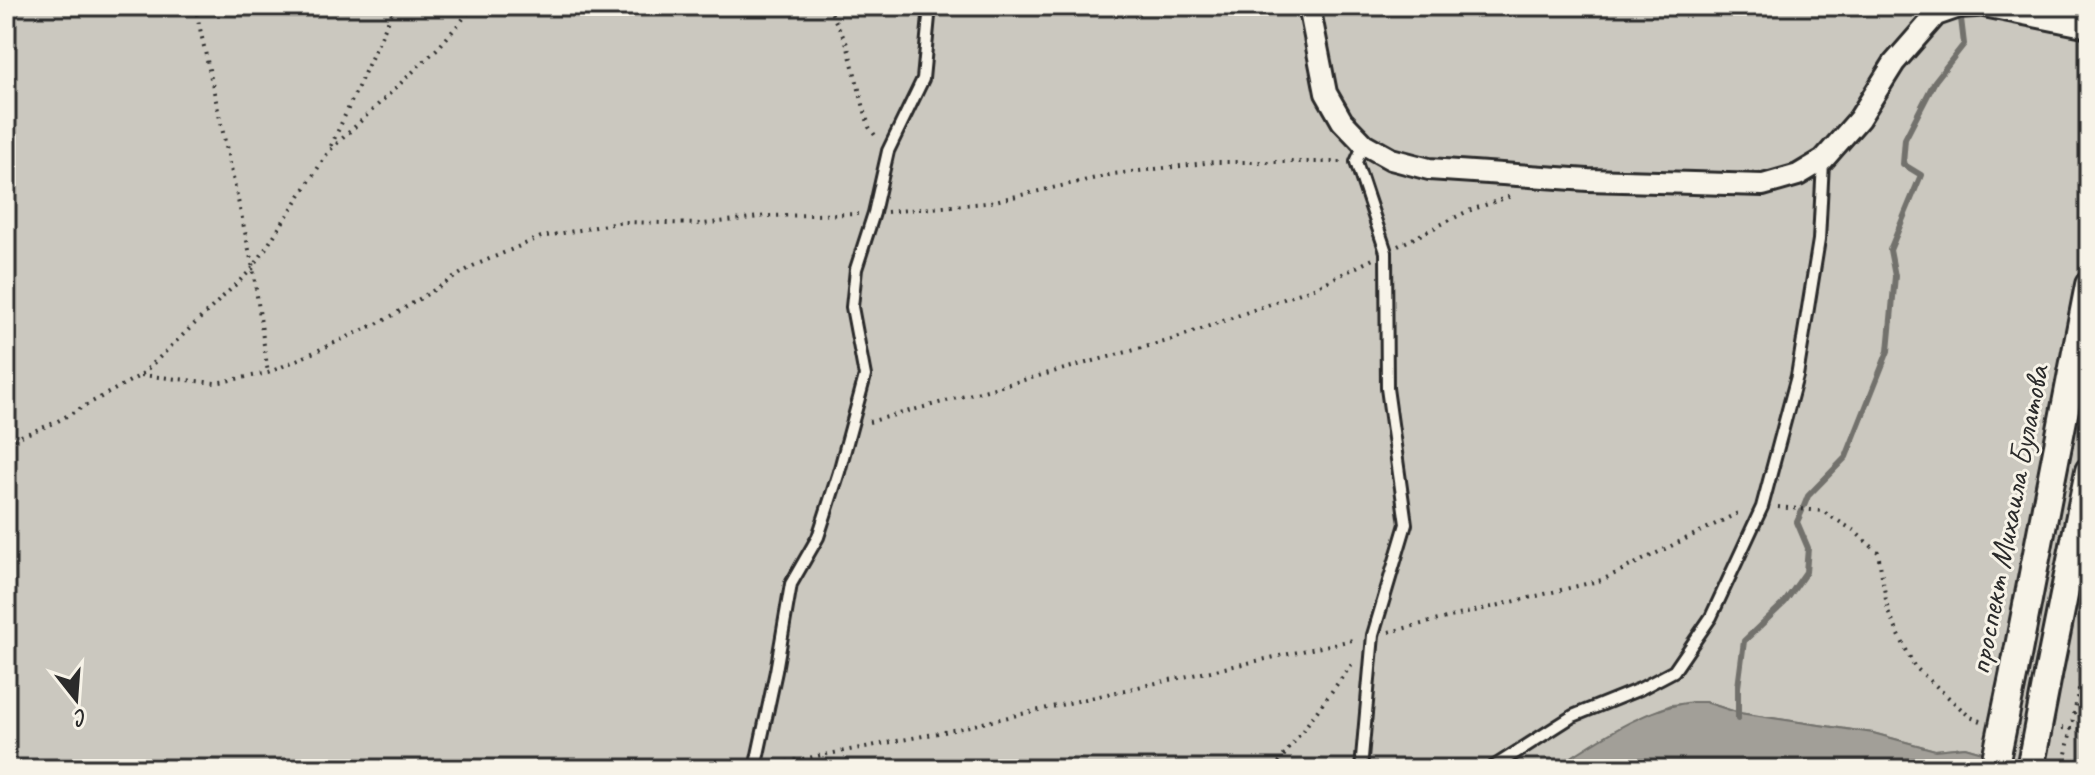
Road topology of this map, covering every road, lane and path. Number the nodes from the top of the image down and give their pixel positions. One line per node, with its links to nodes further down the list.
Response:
1 (195, 6): 17 (path)
2 (395, 6): 10 (path)
3 (474, 6): 10 (path)
4 (828, 6): 11 (path)
5 (930, 6): 11 (lane)
6 (1309, 6): 12 (street)
7 (1976, 6): 13 (street)
8 (1984, 6): 9 (street)
9 (2089, 27)
10 (329, 151): 17 (path)
11 (888, 151): 15 (lane)
12 (1360, 153): 13 (street); 15 (path); 16 (lane)
13 (1823, 160): 24 (lane)
14 (1510, 196): 16 (path)
15 (874, 213): 19 (path); 21 (lane)
16 (1386, 252): 21 (path); 25 (lane)
17 (253, 268): 19 (path); 20 (path)
18 (2089, 285): 32 (street, проспект Михаила Булатова, bridge)
19 (268, 373): 20 (path)
20 (141, 375): 22 (path)
21 (851, 427): 28 (lane)
22 (6, 442)
23 (2089, 471): 33 (street, bridge)
24 (1762, 507): 25 (path); 27 (path); 31 (lane)
25 (1373, 635): 28 (path); 29 (path); 30 (lane)
26 (2089, 638): 34 (path, bridge)
27 (1970, 717)
28 (755, 769)
29 (1274, 769)
30 (1361, 769)
31 (1490, 769)
32 (1994, 769)
33 (2030, 769)
34 (2063, 769)

